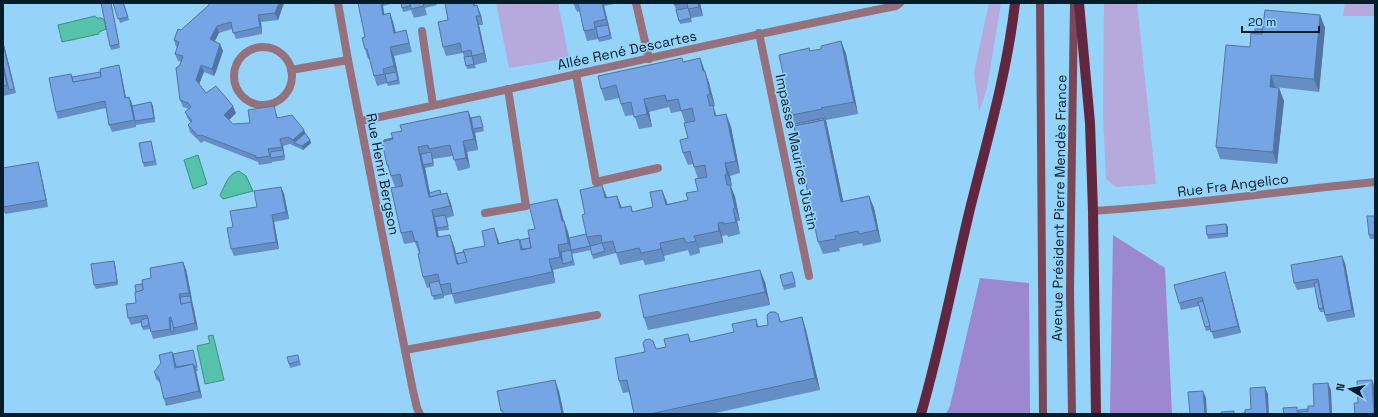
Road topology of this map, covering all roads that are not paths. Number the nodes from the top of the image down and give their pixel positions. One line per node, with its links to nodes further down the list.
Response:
1 (338, 3): 11 (street, Rue Henri Bergson)
2 (636, 3): 10 (street)
3 (900, 3): 9 (street, Allée René Descartes)
4 (1015, 3): 25 (main road)
5 (1040, 3): 26 (main road, Avenue Président Pierre Mendès France)
6 (1074, 3): 27 (main road, Avenue Président Pierre Mendès France)
7 (1079, 3): 19 (main road)
8 (422, 31): 15 (street)
9 (759, 33): 10 (street, Allée René Descartes); 21 (street, Impasse Maurice Justin)
10 (649, 59): 13 (street, Allée René Descartes)
11 (348, 60): 12 (street); 16 (street, Rue Henri Bergson)
12 (291, 70): 12 (street)
13 (576, 74): 14 (street, Allée René Descartes); 17 (street)
14 (508, 89): 15 (street, Allée René Descartes); 20 (street)
15 (433, 105): 16 (street, Allée René Descartes)
16 (360, 121): 23 (street, Rue Henri Bergson)
17 (658, 168)
18 (1375, 182): 19 (street, Rue Fra Angelico)
19 (1093, 211): 28 (main road)
20 (485, 213)
21 (809, 276)
22 (597, 315): 23 (street)
23 (405, 350): 24 (street, Rue Henri Bergson)
24 (420, 414)
25 (921, 414)
26 (1043, 414)
27 (1072, 414)
28 (1096, 414)

